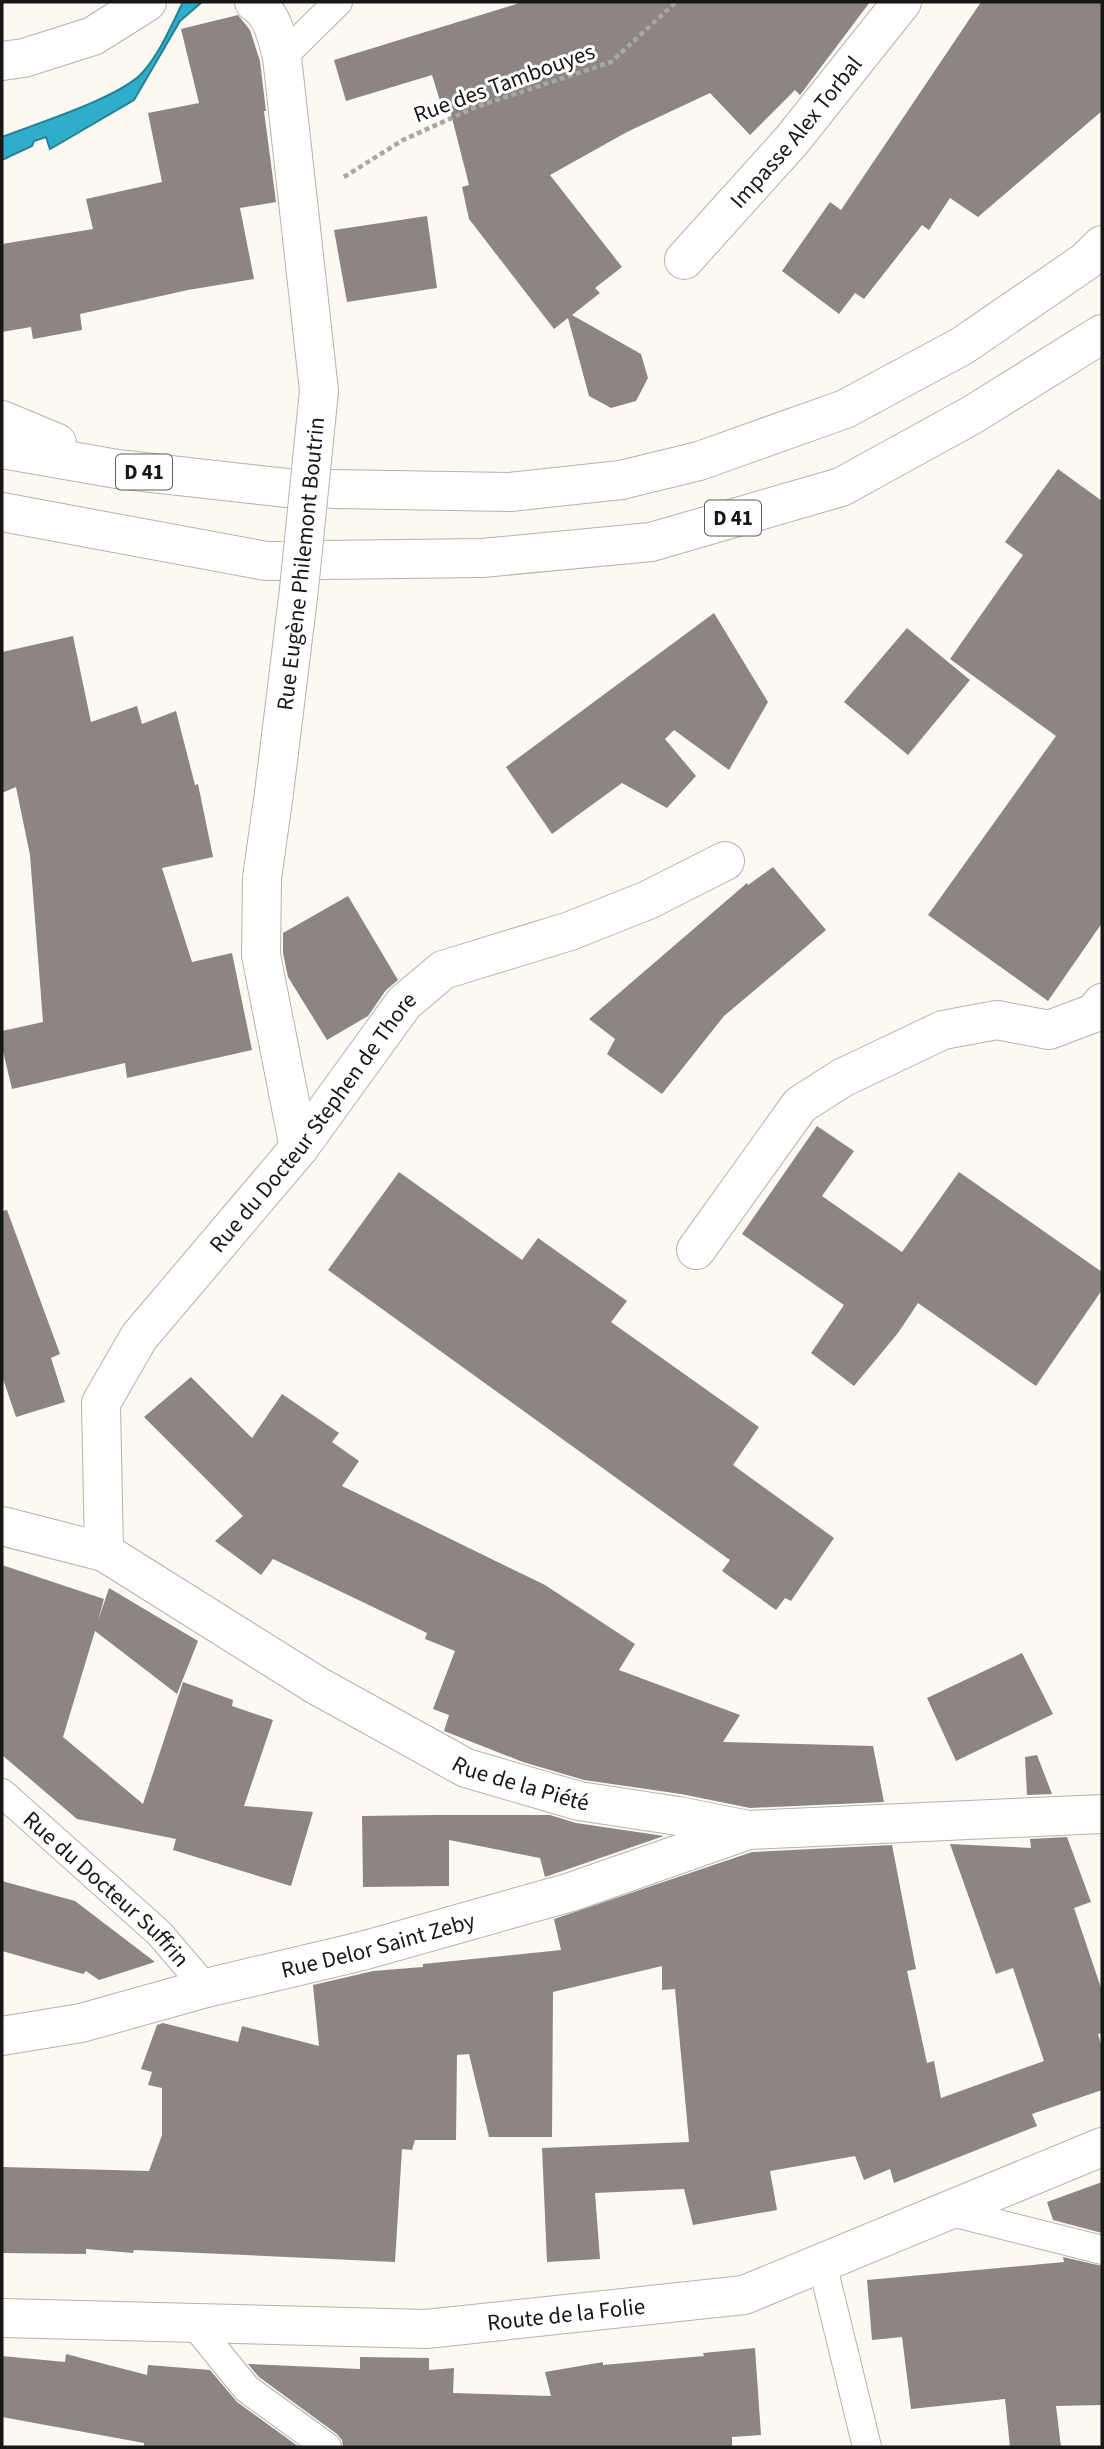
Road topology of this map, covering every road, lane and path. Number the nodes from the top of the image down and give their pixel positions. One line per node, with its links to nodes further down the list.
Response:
1 (147, 2): 7 (main road)
2 (254, 2): 6 (main road, Rue Eugène Philemont Boutrin)
3 (338, 2): 6 (lane)
4 (676, 2): 8 (path, Rue des Tambouyes)
5 (902, 2): 10 (main road, Impasse Alex Torbal)
6 (282, 57): 8 (main road, Rue Eugène Philemont Boutrin)
7 (2, 61)
8 (299, 206): 22 (main road, Rue Eugène Philemont Boutrin, bridge)
9 (1102, 245): 16 (main road)
10 (684, 260)
11 (1102, 334): 18 (main road, D 41)
12 (2, 420): 14 (main road)
13 (2, 449): 14 (main road, D 41)
14 (117, 469): 15 (main road, D 41)
15 (287, 488)
16 (333, 489)
17 (12, 516): 19 (main road)
18 (321, 560)
19 (280, 561)
20 (724, 861): 22 (main road, Rue du Docteur Stephen de Thore)
21 (1100, 1012): 23 (main road)
22 (299, 1148): 25 (main road, Rue du Docteur Stephen de Thore)
23 (696, 1250)
24 (2, 1526): 25 (main road, Rue de la Piété)
25 (104, 1552): 28 (main road, Rue de la Piété)
26 (2, 1793): 29 (lane, Rue du Docteur Suffrin)
27 (1102, 1814): 28 (main road, Rue de la Piété)
28 (748, 1830): 29 (main road, Rue Delor Saint Zeby)
29 (205, 1988): 30 (main road, Rue Delor Saint Zeby)
30 (2, 2036)
31 (1102, 2147): 32 (main road, Route de la Folie)
32 (947, 2211): 33 (lane); 34 (main road, Route de la Folie)
33 (1102, 2250)
34 (822, 2263): 36 (main road, Route de la Folie); 38 (lane)
35 (2, 2318): 36 (main road, Route de la Folie)
36 (194, 2324): 37 (lane)
37 (327, 2447)
38 (867, 2447)

